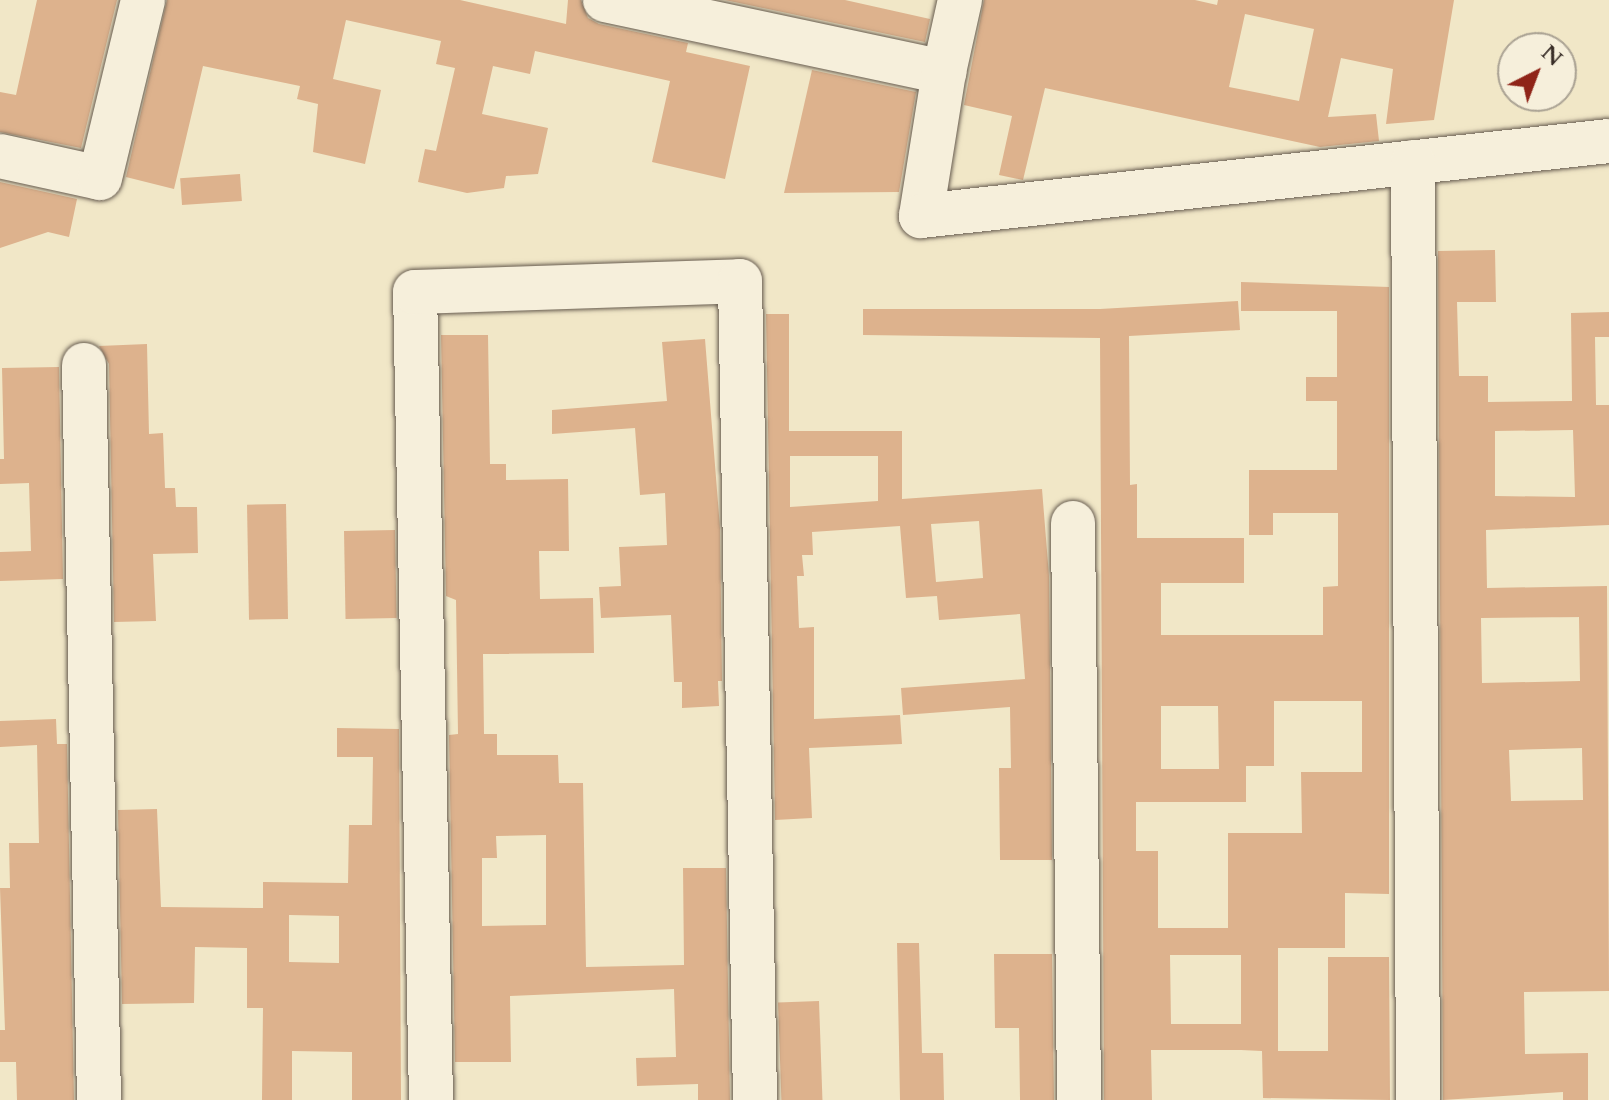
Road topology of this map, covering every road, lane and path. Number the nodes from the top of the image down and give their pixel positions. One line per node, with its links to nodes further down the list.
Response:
1 (143, 0): 6 (street)
2 (605, 0): 4 (street)
3 (960, 0): 4 (street)
4 (944, 72): 7 (street)
5 (1609, 141): 7 (street)
6 (0, 156)
7 (1413, 162): 14 (street)
8 (84, 365): 10 (street)
9 (1073, 523): 13 (street)
10 (99, 1100)
11 (431, 1100): 12 (street)
12 (755, 1100)
13 (1079, 1100)
14 (1418, 1100)

